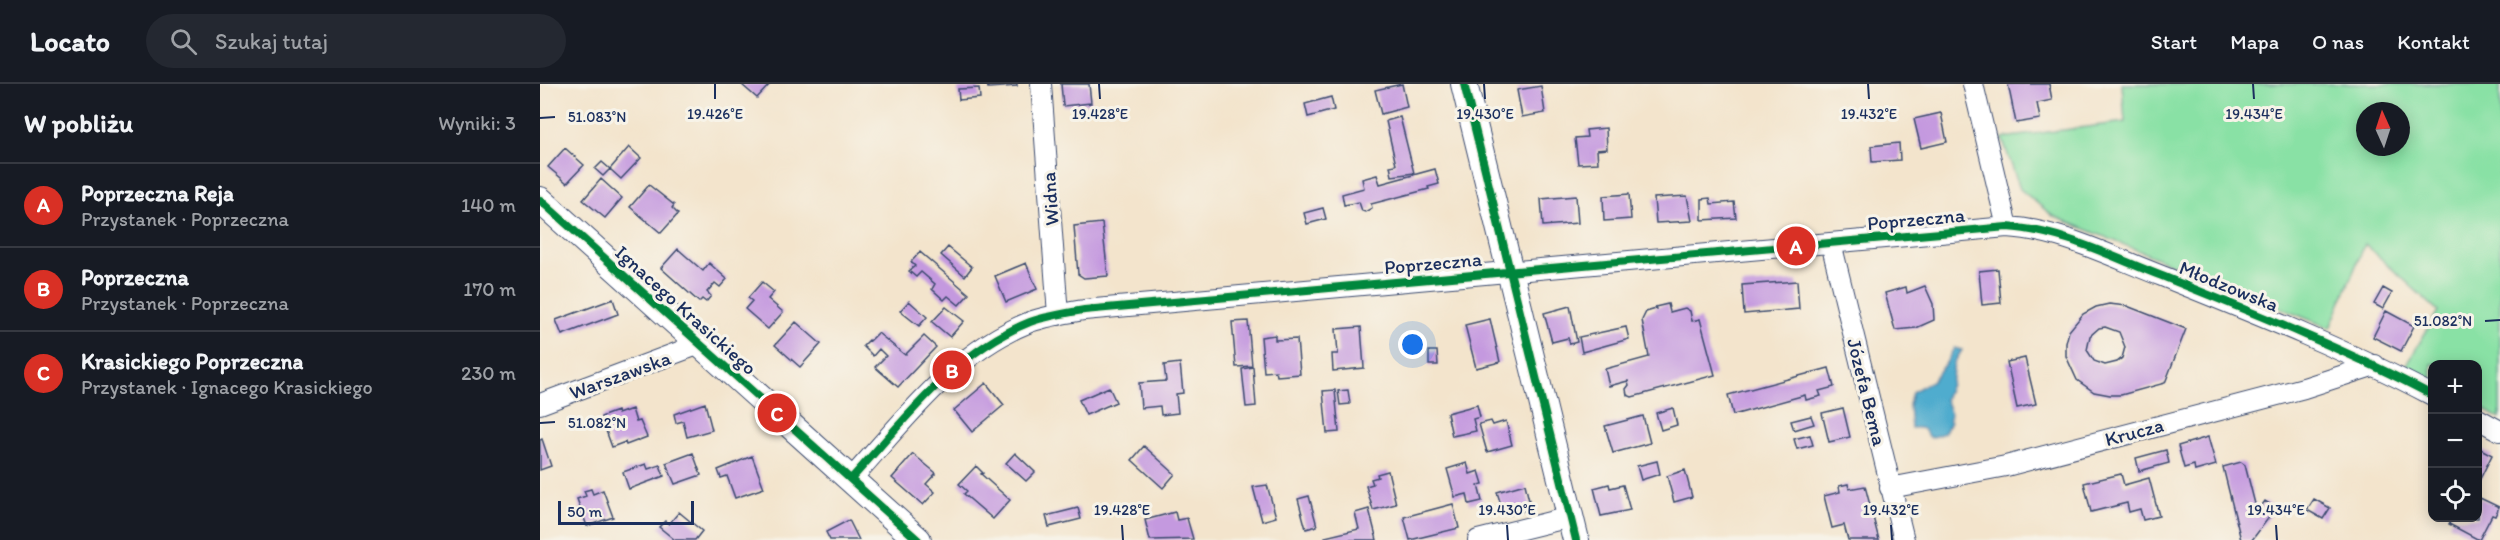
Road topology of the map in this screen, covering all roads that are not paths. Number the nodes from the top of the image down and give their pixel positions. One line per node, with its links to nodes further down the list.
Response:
1 (1041, 84): 8 (street, Widna)
2 (1464, 84): 7 (street)
3 (1973, 84): 5 (street)
4 (540, 200): 9 (street, Ignacego Krasickiego)
5 (2007, 227): 6 (street, Poprzeczna); 10 (street, Młodzowska)
6 (1831, 243): 7 (street, Poprzeczna); 16 (street, Józefa Bema)
7 (1511, 273): 8 (street, Poprzeczna); 17 (street)
8 (1058, 315): 15 (street, Poprzeczna)
9 (700, 344): 12 (street, Warszawska); 15 (street, Ignacego Krasickiego)
10 (2375, 365): 11 (street, Młodzowska); 16 (street, Krucza)
11 (2428, 392)
12 (540, 404)
13 (2482, 421): 14 (street)
14 (2500, 431)
15 (851, 479): 18 (street, Ignacego Krasickiego)
16 (1890, 488): 20 (street, Józefa Bema)
17 (1573, 529): 19 (street)
18 (918, 540)
19 (1478, 540)
20 (1904, 540)

